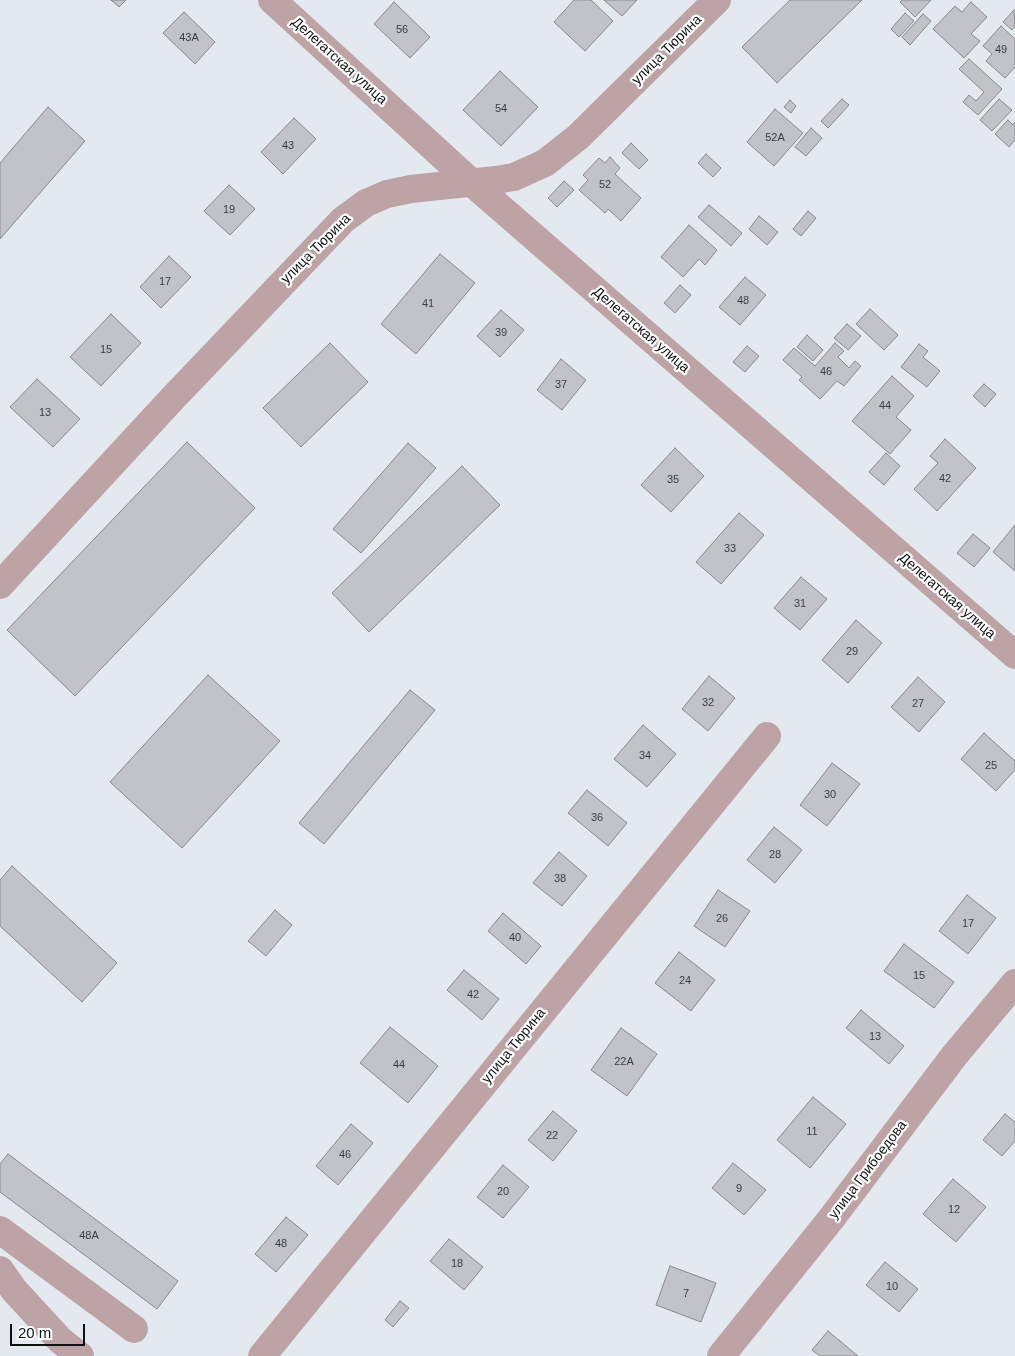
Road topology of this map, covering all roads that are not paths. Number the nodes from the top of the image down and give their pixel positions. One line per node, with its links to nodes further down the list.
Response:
1 (272, 0): 3 (street, Делегатская улица)
2 (717, 0): 3 (street, улица Тюрина)
3 (472, 183): 4 (street, улица Тюрина); 5 (street, Делегатская улица)
4 (0, 586)
5 (1015, 655)
6 (766, 736): 12 (street, улица Тюрина)
7 (1015, 983): 13 (street, улица Грибоедова)
8 (0, 1230): 10 (street)
9 (0, 1270): 11 (street)
10 (134, 1329)
11 (80, 1356)
12 (262, 1356)
13 (721, 1356)

